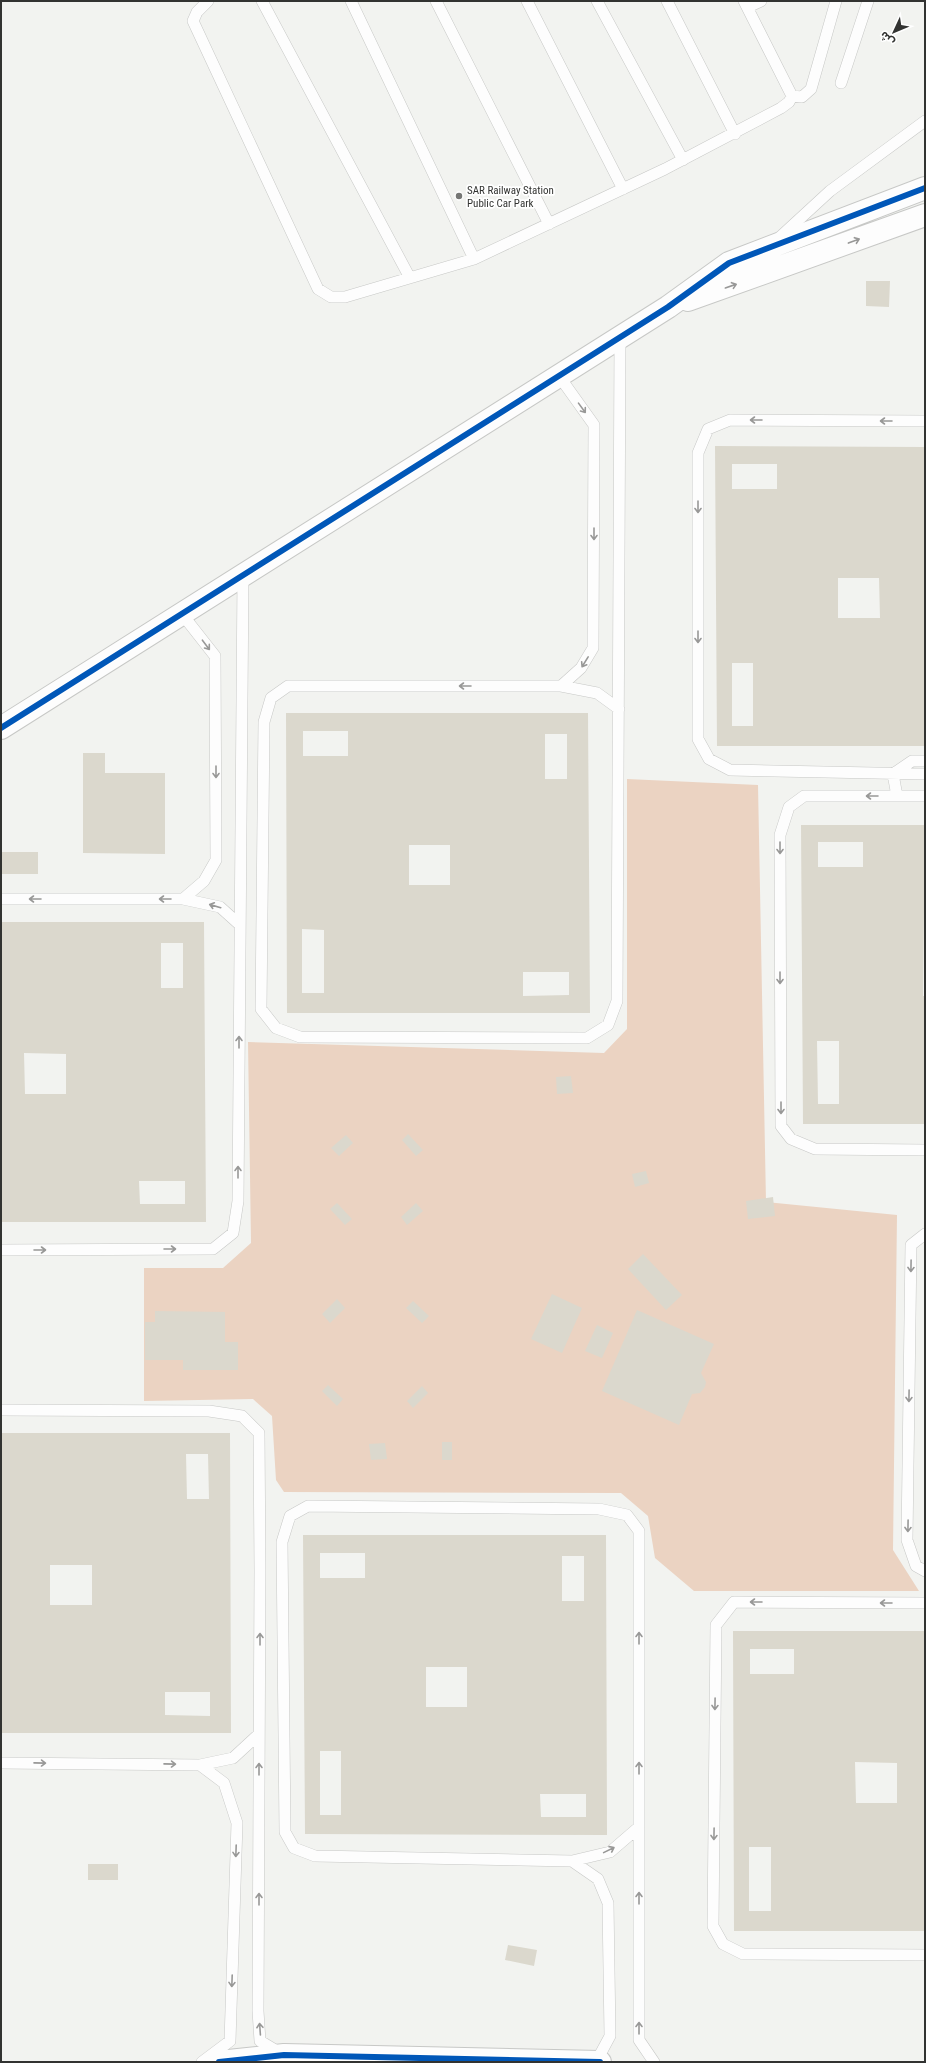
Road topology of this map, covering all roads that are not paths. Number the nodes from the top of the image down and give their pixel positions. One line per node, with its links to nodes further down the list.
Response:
1 (208, 1): 23 (lane)
2 (262, 1): 23 (lane)
3 (351, 1): 22 (lane)
4 (436, 1): 20 (lane)
5 (527, 1): 18 (lane)
6 (597, 1): 16 (lane)
7 (667, 1): 15 (lane)
8 (761, 1): 11 (lane)
9 (836, 1): 13 (lane)
10 (868, 1): 12 (lane)
11 (746, 4): 13 (lane)
12 (841, 84)
13 (792, 96): 15 (lane)
14 (925, 122): 21 (lane)
15 (735, 134): 16 (lane)
16 (683, 160): 18 (lane)
17 (925, 188): 21 (street)
18 (623, 189): 20 (lane)
19 (925, 215): 24 (street, one-way to 19)
20 (549, 224): 22 (lane)
21 (769, 247): 24 (street)
22 (474, 259): 23 (lane)
23 (410, 278)
24 (668, 307): 25 (street)
25 (620, 338): 26 (street); 31 (lane)
26 (559, 376): 28 (street); 30 (lane, one-way to 30)
27 (925, 421): 34 (lane, one-way to 34)
28 (243, 575): 29 (street); 40 (lane)
29 (182, 614): 32 (street); 39 (lane, one-way to 39)
30 (561, 686): 31 (lane); 31 (lane, one-way to 31)
31 (618, 708)
32 (1, 728)
33 (925, 761): 34 (lane)
34 (893, 774): 35 (lane); 36 (lane)
35 (925, 774)
36 (897, 796): 37 (lane); 41 (lane, one-way to 41)
37 (925, 796)
38 (1, 899): 39 (lane, one-way to 38)
39 (183, 899): 40 (lane, one-way to 39)
40 (240, 925): 43 (lane, one-way to 40)
41 (925, 1150)
42 (925, 1234): 45 (lane, one-way to 45)
43 (1, 1250)
44 (1, 1410): 47 (lane, one-way to 44)
45 (925, 1571)
46 (925, 1603): 52 (lane, one-way to 52)
47 (260, 1734): 49 (lane); 53 (lane, one-way to 47)
48 (1, 1762): 49 (lane, one-way to 49)
49 (200, 1765): 54 (lane, one-way to 54)
50 (639, 1827): 51 (lane, one-way to 50); 51 (lane, one-way to 51); 58 (lane, one-way to 50)
51 (572, 1861): 56 (lane)
52 (925, 1955)
53 (284, 2055): 55 (street); 56 (street)
54 (202, 2062)
55 (219, 2062)
56 (596, 2062): 57 (street)
57 (600, 2062)
58 (654, 2062)

